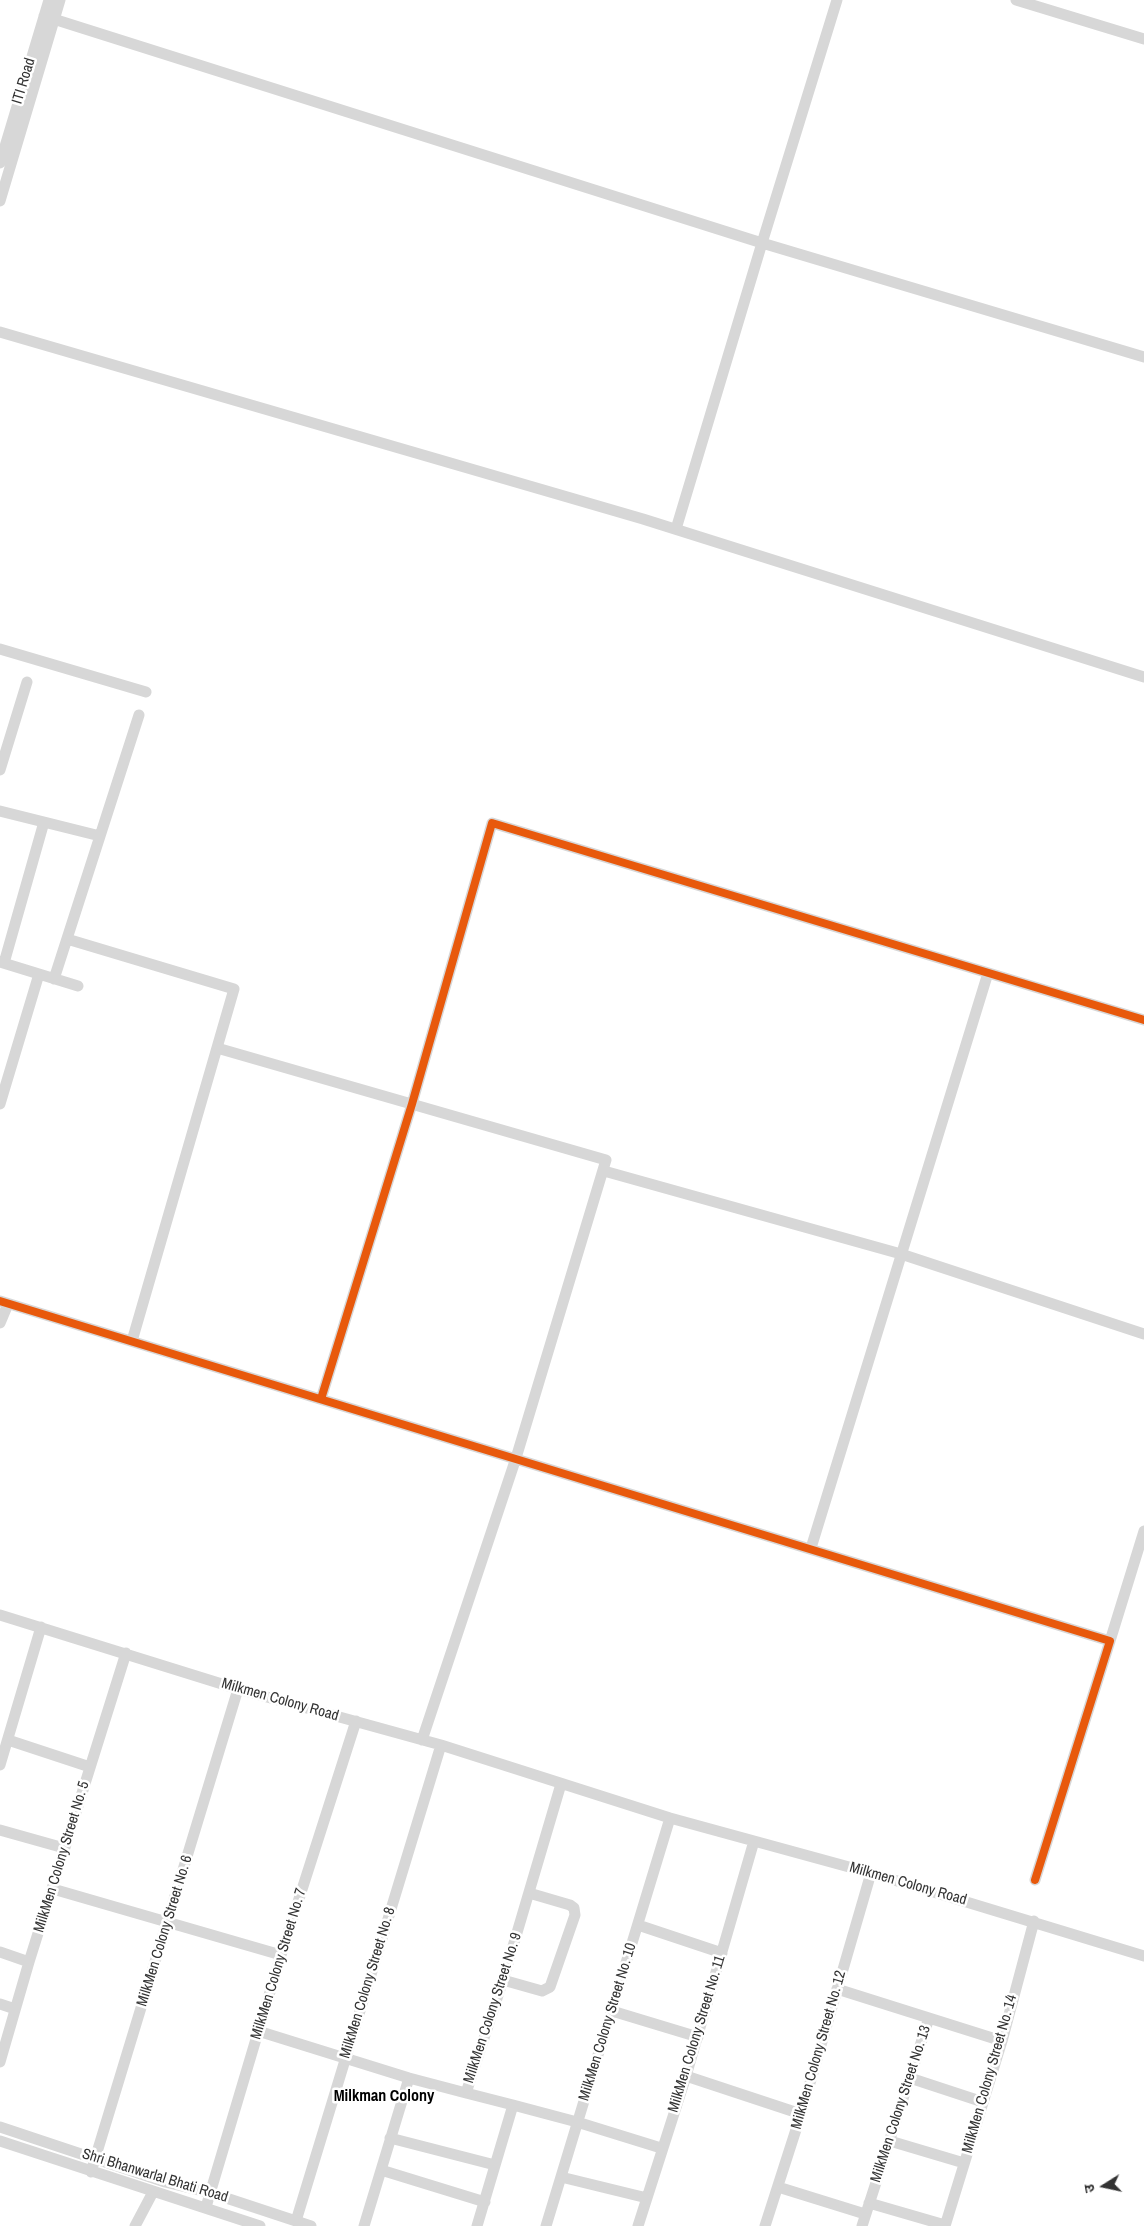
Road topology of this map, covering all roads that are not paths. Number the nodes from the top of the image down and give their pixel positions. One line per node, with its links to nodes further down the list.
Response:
1 (49, 0): 5 (street, ITI Road)
2 (60, 0): 5 (street)
3 (837, 0): 9 (street)
4 (1016, 0): 6 (street)
5 (49, 18): 7 (street, ITI Road); 8 (street); 9 (street)
6 (1144, 39)
7 (0, 163)
8 (0, 201)
9 (762, 243): 11 (street); 12 (street)
10 (0, 332): 12 (street)
11 (1144, 357)
12 (676, 529): 14 (street)
13 (0, 649): 16 (street)
14 (1144, 677)
15 (27, 682): 18 (street)
16 (146, 692)
17 (139, 715): 21 (street)
18 (0, 770)
19 (0, 811): 20 (street)
20 (44, 822): 21 (street); 23 (street)
21 (100, 836): 22 (street)
22 (67, 939): 26 (street); 29 (street)
23 (2, 962): 25 (street)
24 (988, 973): 28 (street); 31 (street); 33 (street)
25 (39, 974): 26 (street); 30 (street)
26 (54, 979): 27 (street)
27 (78, 986)
28 (1144, 1020)
29 (217, 1048): 31 (street); 37 (street)
30 (0, 1104)
31 (412, 1104): 32 (street); 38 (street)
32 (604, 1171): 33 (street); 39 (street)
33 (901, 1254): 36 (street); 41 (street)
34 (4, 1302): 35 (street); 37 (street)
35 (0, 1323)
36 (1144, 1334)
37 (132, 1342): 38 (street)
38 (321, 1399): 39 (street)
39 (516, 1458): 41 (street); 49 (street)
40 (1144, 1531): 44 (street)
41 (811, 1548): 44 (street)
42 (0, 1615): 43 (street, Milkmen Colony Road)
43 (41, 1627): 45 (street, Milkmen Colony Road); 48 (street)
44 (1110, 1641): 59 (street)
45 (126, 1653): 46 (street, Milkmen Colony Road); 52 (street, MilkMen Colony Street No. 5)
46 (238, 1689): 47 (street, Milkmen Colony Road); 63 (street, MilkMen Colony Street No. 6)
47 (356, 1722): 49 (street, Milkmen Colony Road); 67 (street, MilkMen Colony Street No. 7)
48 (8, 1740): 51 (street); 52 (street)
49 (422, 1740): 50 (street, Milkmen Colony Road)
50 (441, 1746): 53 (street, Milkmen Colony Road); 79 (street, MilkMen Colony Street No. 8)
51 (0, 1765)
52 (90, 1767): 57 (street, MilkMen Colony Street No. 5)
53 (561, 1784): 54 (street, Milkmen Colony Road); 61 (street, MilkMen Colony Street No. 9)
54 (670, 1818): 56 (street, Milkmen Colony Road); 64 (street, MilkMen Colony Street No. 10)
55 (0, 1830): 57 (street)
56 (754, 1842): 58 (street, Milkmen Colony Road); 66 (street, MilkMen Colony Street No. 11)
57 (64, 1848): 60 (street, MilkMen Colony Street No. 5)
58 (871, 1873): 62 (street, Milkmen Colony Road); 71 (street, MilkMen Colony Street No. 12)
59 (1035, 1880)
60 (53, 1889): 63 (street); 69 (street, MilkMen Colony Street No. 5)
61 (529, 1893): 70 (street, MilkMen Colony Street No. 9); 70 (street)
62 (1034, 1921): 68 (street, Milkmen Colony Road); 78 (street, MilkMen Colony Street No. 14)
63 (168, 1923): 67 (street); 94 (street, MilkMen Colony Street No. 6)
64 (638, 1925): 66 (street); 74 (street, MilkMen Colony Street No. 10)
65 (0, 1952): 69 (street)
66 (722, 1953): 77 (street, MilkMen Colony Street No. 11)
67 (281, 1955): 76 (street, MilkMen Colony Street No. 7)
68 (1144, 1956)
69 (29, 1962): 73 (street, MilkMen Colony Street No. 5)
70 (503, 1980): 84 (street, MilkMen Colony Street No. 9)
71 (837, 1989): 75 (street, MilkMen Colony Street No. 13); 87 (street, MilkMen Colony Street No. 12)
72 (0, 2004): 73 (street)
73 (15, 2009): 80 (street, MilkMen Colony Street No. 5)
74 (612, 2011): 77 (street); 88 (street, MilkMen Colony Street No. 10)
75 (930, 2018): 78 (street); 83 (street, MilkMen Colony Street No. 13)
76 (258, 2031): 79 (street); 102 (street, MilkMen Colony Street No. 7)
77 (698, 2038): 81 (street, MilkMen Colony Street No. 11)
78 (1002, 2041): 85 (street, MilkMen Colony Street No. 14)
79 (344, 2059): 82 (street); 108 (street, MilkMen Colony Street No. 8)
80 (0, 2062)
81 (686, 2076): 87 (street); 93 (street, MilkMen Colony Street No. 11)
82 (409, 2078): 84 (street); 90 (street)
83 (910, 2078): 85 (street); 91 (street, MilkMen Colony Street No. 13)
84 (466, 2093): 86 (street, MilkMen Colony Street No. 9)
85 (983, 2102): 95 (street, MilkMen Colony Street No. 14)
86 (513, 2105): 88 (street, MilkMen Colony Street No. 9); 96 (street)
87 (801, 2114): 100 (street, MilkMen Colony Street No. 12)
88 (577, 2122): 93 (street, MilkMen Colony Street No. 9); 99 (street, MilkMen Colony Street No. 10)
89 (0, 2127): 94 (street, Shri Bhanwarlal Bhati Road)
90 (390, 2138): 96 (street); 97 (street)
91 (890, 2140): 95 (street); 105 (street, MilkMen Colony Street No. 13)
92 (0, 2141): 98 (street, Shri Bhanwarlal Bhati Road)
93 (662, 2148): 103 (street, MilkMen Colony Street No. 11)
94 (96, 2158): 98 (street, MilkMen Colony Street No. 6); 102 (street, Shri Bhanwarlal Bhati Road)
95 (964, 2163): 118 (street, MilkMen Colony Street No. 14)
96 (495, 2165): 104 (street)
97 (381, 2170): 104 (street); 112 (street)
98 (91, 2172): 101 (street, Shri Bhanwarlal Bhati Road)
99 (560, 2177): 103 (street); 114 (street, MilkMen Colony Street No. 10)
100 (778, 2187): 107 (street); 116 (street, MilkMen Colony Street No. 12)
101 (153, 2192): 106 (street, Shri Bhanwarlal Bhati Road); 109 (street)
102 (211, 2192): 106 (street, MilkMen Colony Street No. 7); 108 (street, Shri Bhanwarlal Bhati Road)
103 (647, 2198): 115 (street, MilkMen Colony Street No. 11)
104 (485, 2202): 113 (street)
105 (869, 2202): 107 (street, MilkMen Colony Street No. 13); 118 (street)
106 (206, 2207): 110 (street, Shri Bhanwarlal Bhati Road)
107 (865, 2214): 117 (street, MilkMen Colony Street No. 13)
108 (296, 2221): 111 (street, Shri Bhanwarlal Bhati Road)
109 (135, 2226)
110 (260, 2226)
111 (311, 2226)
112 (364, 2226)
113 (477, 2226)
114 (546, 2226)
115 (638, 2226)
116 (764, 2226)
117 (862, 2226)
118 (945, 2226)

